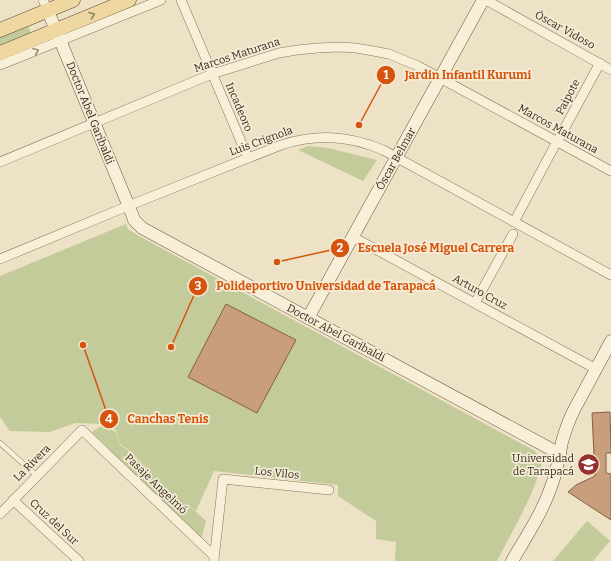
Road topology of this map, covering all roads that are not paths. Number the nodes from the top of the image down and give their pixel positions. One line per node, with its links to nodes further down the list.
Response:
1 (73, 0): 7 (main road)
2 (129, 0): 9 (main road, one-way to 2)
3 (161, 0): 9 (street)
4 (181, 0): 14 (street, Incadeoro)
5 (483, 0): 15 (street, Óscar Belmar)
6 (486, 0): 11 (street, Óscar Vidoso)
7 (46, 5): 8 (main road); 9 (street, Doctor Abel Garibaldi)
8 (0, 30)
9 (58, 36): 10 (main road); 12 (street, one-way to 9); 16 (street, Doctor Abel Garibaldi)
10 (0, 53)
11 (600, 63): 13 (street, Óscar Vidoso); 17 (street, Paipote)
12 (0, 65)
13 (611, 70)
14 (212, 74): 15 (street, Marcos Maturana); 16 (street, Marcos Maturana); 19 (street, Incadeoro)
15 (440, 78): 17 (street, Marcos Maturana); 18 (street, Óscar Belmar)
16 (94, 124): 20 (street, Marcos Maturana); 22 (street, Doctor Abel Garibaldi)
17 (556, 144): 21 (street, Marcos Maturana); 23 (street, Paipote)
18 (396, 157): 19 (street, Luis Crignola); 23 (street, Luis Crignola); 25 (street, Óscar Belmar)
19 (248, 158): 22 (street, Luis Crignola)
20 (0, 162)
21 (611, 171)
22 (128, 206): 26 (street, Luis Crignola); 29 (street, Doctor Abel Garibaldi)
23 (514, 222): 27 (street, Luis Crignola)
24 (513, 234): 28 (street)
25 (353, 237): 28 (street, Arturo Cruz); 29 (street, Óscar Belmar)
26 (0, 259)
27 (611, 275)
28 (475, 303): 31 (street, Arturo Cruz)
29 (308, 318): 34 (street, Doctor Abel Garibaldi)
30 (611, 341): 31 (street)
31 (596, 369): 34 (street)
32 (82, 430): 35 (street, La Rivera); 39 (street, Pasaje Angelmó)
33 (0, 443): 35 (lane)
34 (560, 454): 41 (street)
35 (37, 476): 37 (street, La Rivera)
36 (329, 490): 39 (street, Los Vilos)
37 (13, 500): 38 (street, La Rivera); 40 (street, Cruz del Sur)
38 (0, 514)
39 (214, 558)
40 (79, 561)
41 (512, 561)

